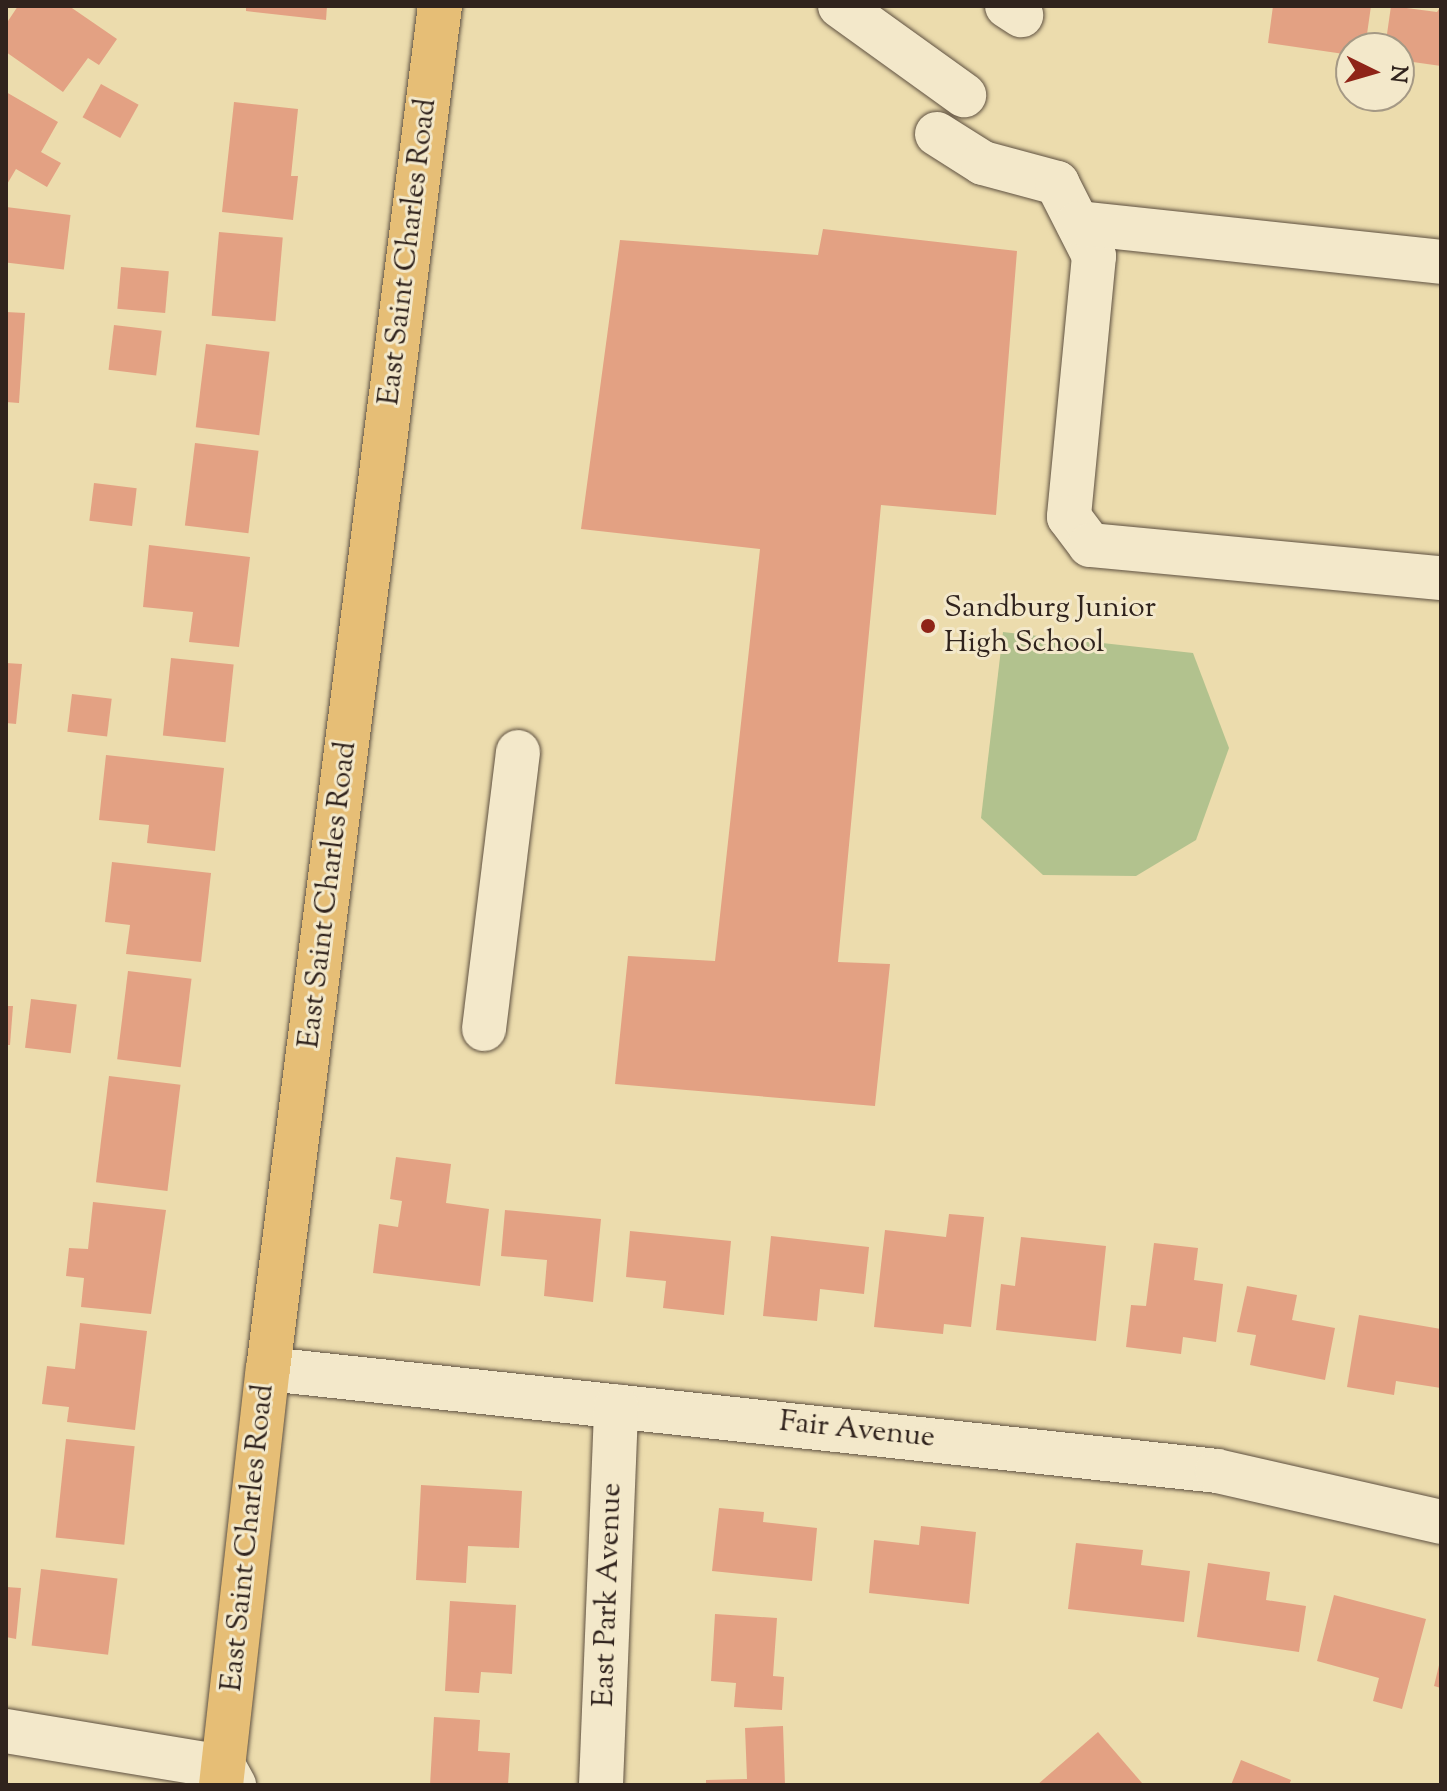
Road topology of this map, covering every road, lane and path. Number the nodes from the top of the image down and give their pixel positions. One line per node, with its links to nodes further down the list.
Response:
1 (440, 6): 10 (main road, East Saint Charles Road)
2 (840, 6): 3 (street)
3 (964, 95)
4 (937, 134): 5 (street)
5 (1078, 223): 6 (street); 7 (street)
6 (1441, 262)
7 (1441, 578)
8 (518, 752): 9 (street)
9 (484, 1029)
10 (268, 1369): 11 (street, Fair Avenue); 14 (main road, East Saint Charles Road)
11 (616, 1406): 12 (street, Fair Avenue); 15 (street, East Park Avenue)
12 (1441, 1522)
13 (6, 1731): 14 (street)
14 (226, 1779)
15 (601, 1785)

